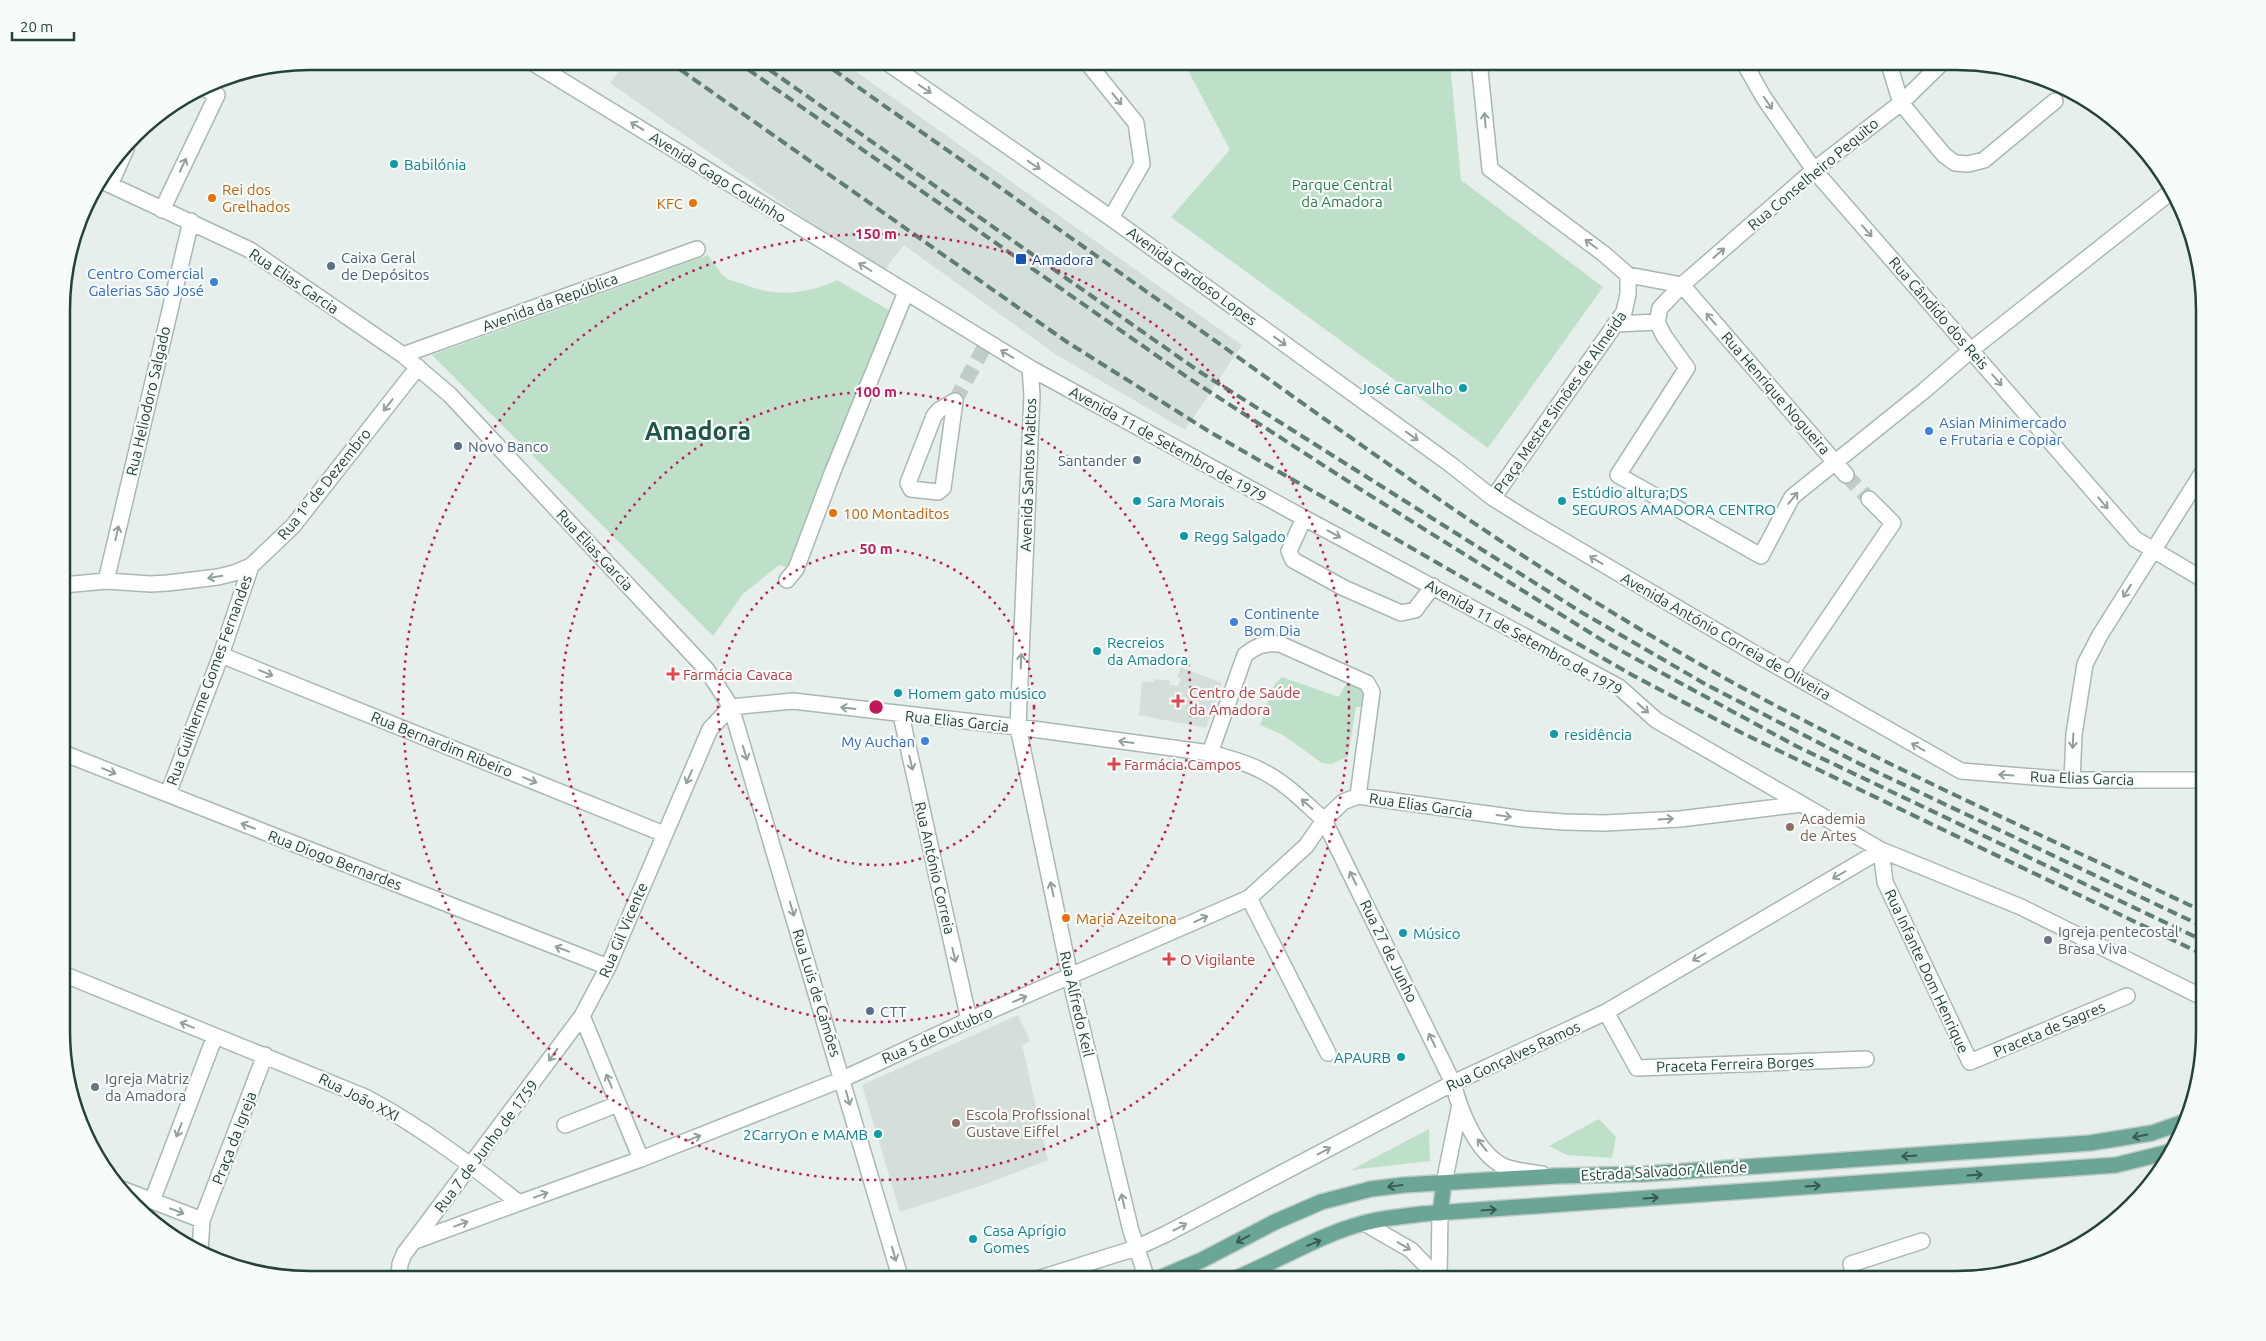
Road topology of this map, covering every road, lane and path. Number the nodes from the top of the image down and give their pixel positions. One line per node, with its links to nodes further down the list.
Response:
1 (545, 70): 20 (street, Avenida Gago Coutinho, one-way to 1)
2 (898, 70): 15 (street, Avenida Cardoso Lopes, one-way to 15)
3 (1093, 70): 15 (street, one-way to 15)
4 (1481, 70): 18 (street, one-way to 4)
5 (1748, 70): 11 (street, Rua Cândido dos Reis, one-way to 11)
6 (1891, 70): 10 (street)
7 (1934, 70): 10 (street, Rua Conselheiro Pequito)
8 (211, 92): 14 (street, one-way to 8)
9 (2055, 101): 10 (street)
10 (1900, 102): 11 (street, Rua Conselheiro Pequito)
11 (1814, 170): 19 (street, Rua Conselheiro Pequito, one-way to 11); 23 (street, Rua Cândido dos Reis, one-way to 23)
12 (106, 183): 14 (street, Rua Elias Garcia)
13 (2167, 195): 23 (street, Rua Henrique Nogueira)
14 (162, 210): 16 (street, Rua Elias Garcia)
15 (1112, 218): 31 (street, Avenida Cardoso Lopes, one-way to 31)
16 (191, 222): 24 (street, Rua Elias Garcia); 38 (street, Rua Heliodoro Salgado, one-way to 16)
17 (697, 249): 24 (street, Avenida da República)
18 (1628, 275): 19 (street); 22 (street, Praça Mestre Simões de Almeida)
19 (1682, 286): 21 (street); 28 (street, Rua Henrique Nogueira, one-way to 19)
20 (906, 292): 26 (street, one-way to 20); 37 (street)
21 (1657, 322): 22 (street); 28 (street, one-way to 28)
22 (1615, 324): 31 (street, Praça Mestre Simões de Almeida)
23 (1972, 350): 28 (street, Rua Henrique Nogueira); 34 (street, Rua Cândido dos Reis, one-way to 34)
24 (403, 356): 25 (street, Rua Elias Garcia)
25 (418, 367): 35 (street, Rua 1º de Dezembro, one-way to 35); 43 (street, Rua Elias Garcia)
26 (1030, 368): 33 (street, Avenida 11 de Setembro de 1979); 45 (street, Avenida Santos Mattos, one-way to 26)
27 (955, 401): 27 (street)
28 (1836, 461): 29 (street)
29 (1846, 475)
30 (2196, 483): 34 (street)
31 (1493, 498): 42 (street, Avenida António Correia de Oliveira, one-way to 31)
32 (1869, 499): 42 (street)
33 (1304, 518): 40 (street, Avenida 11 de Setembro de 1979, one-way to 40); 40 (street)
34 (2153, 550): 36 (street, Rua Cândido dos Reis); 49 (street, one-way to 49)
35 (251, 566): 38 (street, Rua 1º de Dezembro, one-way to 38); 41 (street, Rua Guilherme Gomes Fernandes)
36 (2196, 575)
37 (788, 580)
38 (106, 581): 39 (street, Rua 1º de Dezembro)
39 (70, 584)
40 (1433, 586): 53 (street, Avenida 11 de Setembro de 1979, one-way to 53)
41 (220, 654): 51 (street, Rua Guilherme Gomes Fernandes); 55 (street, Rua Bernardim Ribeiro, one-way to 55)
42 (1791, 673): 48 (street, Avenida António Correia de Oliveira, one-way to 42)
43 (731, 707): 44 (street, Rua Elias Garcia, one-way to 43); 55 (street, Rua Gil Vicente, one-way to 55); 71 (street, Rua Luis de Camões, one-way to 71)
44 (901, 715): 45 (street, Rua Elias Garcia); 65 (street, Rua António Correia, one-way to 65)
45 (1018, 727): 46 (street, Rua Elias Garcia, one-way to 45); 60 (street, Rua Alfredo Keil, one-way to 45)
46 (1210, 753): 52 (street); 54 (street, Rua Elias Garcia, one-way to 46)
47 (70, 756): 51 (street, Rua Diogo Bernardes, one-way to 51)
48 (1960, 771): 49 (street, Rua Elias Garcia, one-way to 48)
49 (2072, 780): 50 (street, Rua Elias Garcia)
50 (2196, 780)
51 (168, 794): 58 (street, Rua Diogo Bernardes, one-way to 51)
52 (1358, 796): 53 (street, Rua Elias Garcia, one-way to 53); 54 (street, Rua Elias Garcia)
53 (1802, 804): 56 (street, Avenida 11 de Setembro de 1979)
54 (1324, 820): 57 (street, Rua 5 de Outubro); 72 (street, Rua 27 de Junho, one-way to 54)
55 (664, 834): 58 (street, Rua Gil Vicente)
56 (1881, 850): 61 (street, Avenida 11 de Setembro de 1979); 63 (street, Rua Gonçalves Ramos, one-way to 63); 70 (street, Rua Infante Dom Henrique)
57 (1249, 898): 60 (street, Rua 5 de Outubro, one-way to 57); 67 (street)
58 (608, 966): 64 (street, Rua Gil Vicente)
59 (70, 977): 66 (street, one-way to 59)
60 (1070, 977): 65 (street, Rua 5 de Outubro, one-way to 60); 91 (street, Rua Alfredo Keil, one-way to 60)
61 (2196, 994)
62 (2127, 996): 70 (street, Praceta de Sagres)
63 (1606, 1012): 69 (street, Praceta Ferreira Borges); 72 (street, Rua Gonçalves Ramos)
64 (582, 1016): 73 (street, one-way to 64); 79 (street, Rua 7 de Junho de 1759, one-way to 79)
65 (969, 1020): 71 (street, Rua 5 de Outubro)
66 (215, 1036): 68 (street); 83 (street, one-way to 83)
67 (1328, 1053)
68 (266, 1055): 79 (street, Rua João XXI); 86 (street, Praça da Igreja)
69 (1866, 1059)
70 (1970, 1062)
71 (842, 1079): 78 (street, Rua 5 de Outubro, one-way to 71); 94 (street, Rua Luis de Camões, one-way to 94)
72 (1453, 1083): 74 (street, Rua 27 de Junho); 91 (street, Rua Gonçalves Ramos, one-way to 72)
73 (618, 1104): 76 (street); 78 (street)
74 (1459, 1109): 80 (street, one-way to 74); 81 (street)
75 (2177, 1124): 80 (main road, Estrada Salvador Allende, one-way to 80)
76 (565, 1125)
77 (2162, 1154): 85 (main road, Estrada Salvador Allende, one-way to 77)
78 (641, 1159): 84 (street, Rua 5 de Outubro, one-way to 78)
79 (472, 1166): 84 (street); 88 (street, Rua 7 de Junho de 1759)
80 (1556, 1176): 81 (main road, Estrada Salvador Allende)
81 (1444, 1183): 85 (main road); 97 (main road, Estrada Salvador Allende, one-way to 97)
82 (134, 1194): 83 (street)
83 (152, 1201): 86 (street, one-way to 86)
84 (519, 1203): 88 (street, Rua 5 de Outubro, one-way to 84)
85 (1440, 1213): 87 (main road, Estrada Salvador Allende); 101 (street)
86 (202, 1220): 90 (street, Praça da Igreja)
87 (1364, 1223): 92 (main road, Estrada Salvador Allende, one-way to 87); 100 (street, one-way to 100)
88 (415, 1241): 93 (street, Rua 7 de Junho de 1759)
89 (1922, 1241): 102 (street)
90 (200, 1244)
91 (1136, 1248): 95 (street, Rua Gonçalves Ramos); 96 (street, Rua Alfredo Keil)
92 (1270, 1265): 98 (main road, Estrada Salvador Allende); 99 (main road)
93 (400, 1271)
94 (895, 1271)
95 (1063, 1271)
96 (1144, 1271)
97 (1177, 1271)
98 (1256, 1271)
99 (1265, 1271)
100 (1431, 1271)
101 (1439, 1271)
102 (1853, 1271)

